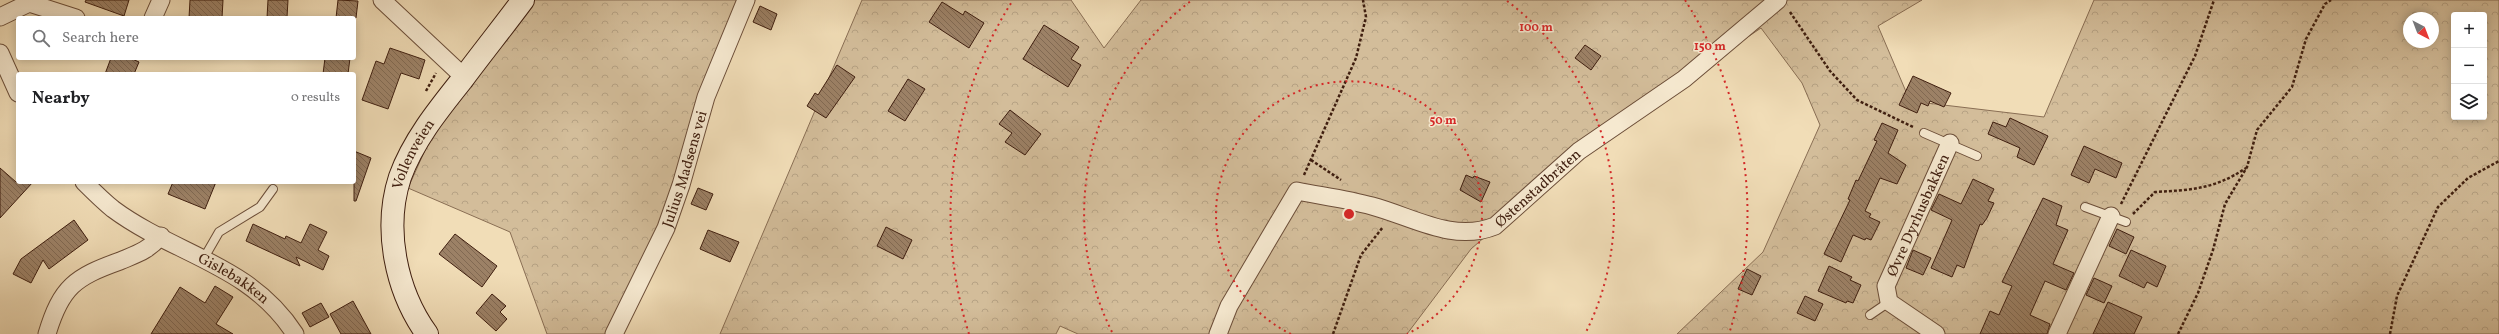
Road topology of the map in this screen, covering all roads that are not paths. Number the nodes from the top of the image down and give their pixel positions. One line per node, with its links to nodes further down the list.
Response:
1 (161, 0): 7 (street)
2 (382, 0): 10 (street)
3 (523, 0): 10 (main road, Vollenveien)
4 (746, 0): 26 (street, Julius Madsens vei)
5 (1782, 3): 27 (street, Østenstadbråten)
6 (70, 16): 8 (street)
7 (154, 16)
8 (0, 17)
9 (0, 53): 11 (street)
10 (464, 77): 25 (main road, Vollenveien)
11 (16, 89)
12 (1924, 133): 13 (lane)
13 (1950, 143): 14 (lane); 21 (street, Øvre Dyrhusbakken)
14 (1977, 156)
15 (86, 184): 19 (street, Gislebakken)
16 (274, 189): 20 (lane)
17 (2085, 207): 18 (lane)
18 (2117, 218): 29 (street)
19 (161, 236): 20 (street, Gislebakken); 23 (street)
20 (204, 258): 24 (street, Gislebakken)
21 (1889, 302): 22 (lane); 28 (street)
22 (1870, 315)
23 (47, 334)
24 (295, 334)
25 (427, 334)
26 (614, 334)
27 (1218, 334)
28 (1936, 334)
29 (2057, 334)

